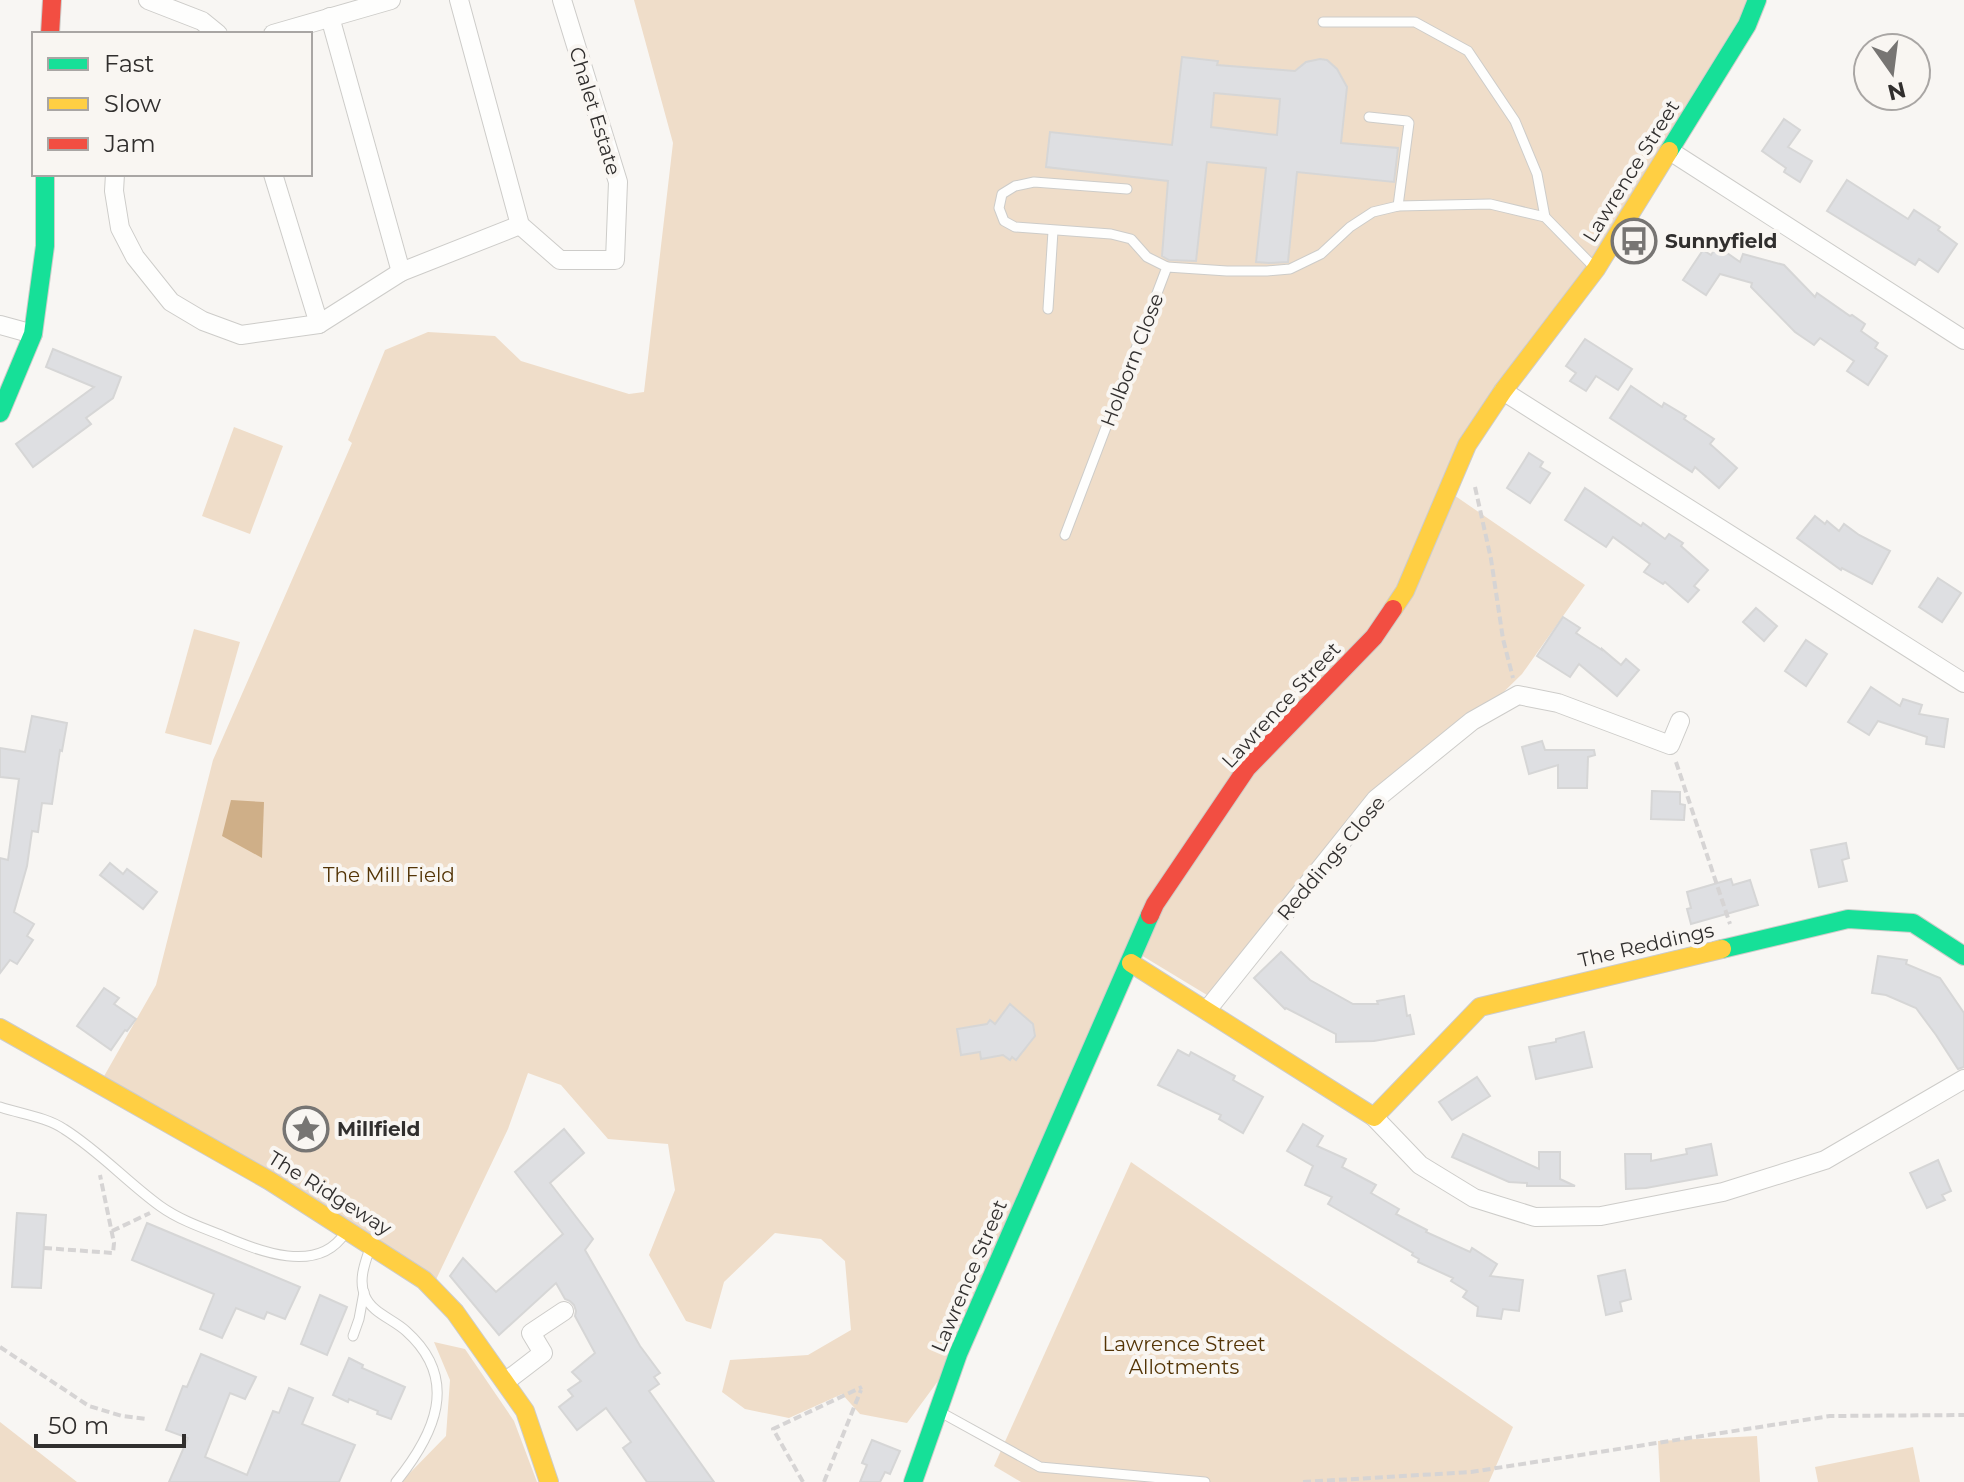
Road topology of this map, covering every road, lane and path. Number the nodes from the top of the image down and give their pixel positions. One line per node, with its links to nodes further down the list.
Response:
1 (52, 0): 9 (street)
2 (148, 0): 10 (street)
3 (391, 0): 7 (street)
4 (459, 0): 20 (street)
5 (562, 0): 20 (street, Chalet Estate)
6 (1757, 0): 13 (street, Lawrence Street)
7 (330, 17): 11 (street); 24 (street)
8 (1323, 22): 19 (lane)
9 (50, 32)
10 (216, 32)
11 (280, 32)
12 (1369, 117): 18 (lane)
13 (1670, 151): 23 (street, Lawrence Street); 29 (street)
14 (45, 176): 28 (street)
15 (115, 176): 26 (street)
16 (274, 176): 26 (street)
17 (1127, 189): 21 (lane)
18 (1398, 206): 19 (lane, Holborn Close); 22 (lane, Holborn Close)
19 (1545, 217): 23 (lane)
20 (520, 225): 24 (street)
21 (1053, 231): 22 (lane); 25 (lane)
22 (1167, 267): 33 (lane, Holborn Close)
23 (1596, 269): 30 (street, Lawrence Street)
24 (401, 272): 26 (street)
25 (1048, 309)
26 (319, 324)
27 (0, 325): 28 (street)
28 (33, 334): 31 (street)
29 (1964, 340)
30 (1503, 391): 34 (street); 40 (street, Lawrence Street)
31 (0, 413)
32 (1472, 476): 35 (path)
33 (1065, 535)
34 (1964, 683)
35 (1518, 695): 37 (street); 41 (street, Reddings Close)
36 (1680, 721): 37 (street)
37 (1670, 745): 38 (path)
38 (1738, 946): 39 (street, The Reddings); 45 (street, The Reddings)
39 (1964, 956)
40 (1131, 963): 41 (street); 57 (street, Lawrence Street)
41 (1207, 1010): 45 (street)
42 (0, 1028): 48 (street, The Ridgeway)
43 (1964, 1079): 45 (street)
44 (0, 1107): 46 (lane)
45 (1374, 1117)
46 (93, 1150): 47 (lane); 49 (path)
47 (161, 1207): 48 (lane); 49 (path)
48 (346, 1230): 50 (street, The Ridgeway)
49 (112, 1231): 51 (path)
50 (371, 1245): 52 (lane); 56 (street, The Ridgeway)
51 (44, 1248)
52 (364, 1292): 54 (lane); 60 (lane)
53 (564, 1311): 56 (street)
54 (353, 1336)
55 (0, 1347): 59 (path)
56 (505, 1382): 61 (street, The Ridgeway)
57 (939, 1412): 64 (street, Lawrence Street); 65 (lane)
58 (1964, 1415): 66 (path)
59 (146, 1419)
60 (396, 1482)
61 (549, 1482)
62 (803, 1482): 63 (path)
63 (824, 1482)
64 (913, 1482)
65 (1205, 1482)
66 (1303, 1482)

